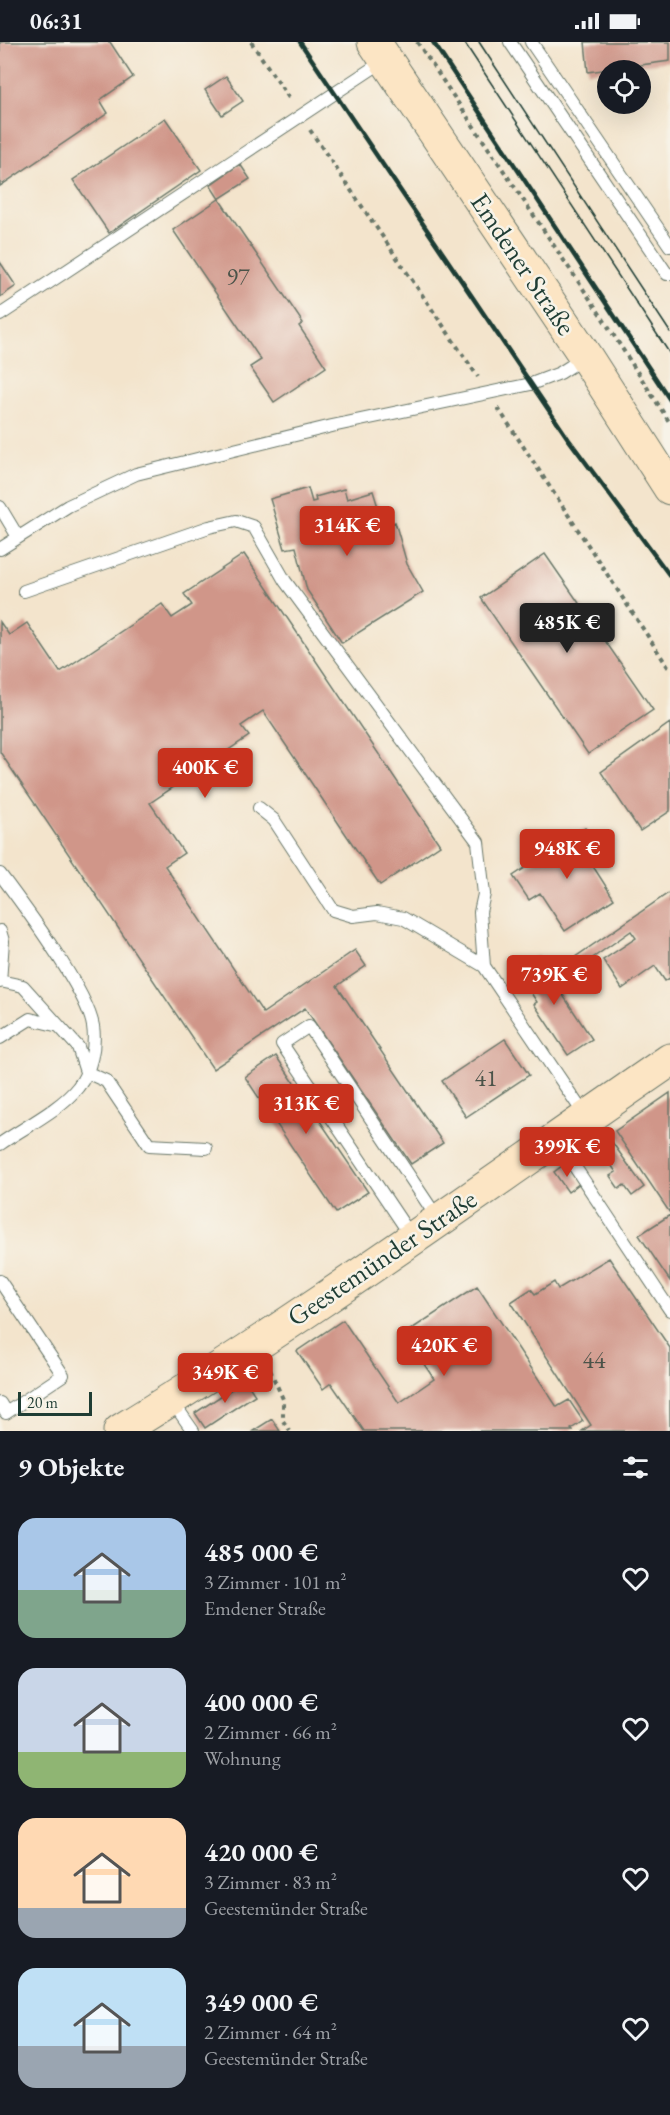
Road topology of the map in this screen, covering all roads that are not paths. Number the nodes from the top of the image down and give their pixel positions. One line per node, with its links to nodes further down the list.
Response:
1 (510, 42): 5 (lane)
2 (531, 42): 4 (lane)
3 (380, 51): 6 (lane); 7 (street, Emdener Straße)
4 (670, 246)
5 (670, 274)
6 (0, 315)
7 (586, 357): 8 (street, Emdener Straße); 10 (lane)
8 (670, 488)
9 (0, 507): 10 (lane)
10 (18, 537): 11 (lane)
11 (0, 549)
12 (24, 591): 16 (lane)
13 (259, 808): 16 (lane)
14 (0, 874): 21 (lane)
15 (0, 931): 17 (lane)
16 (484, 966): 22 (lane)
17 (0, 982): 18 (lane)
18 (59, 1026): 19 (lane); 21 (lane)
19 (0, 1038)
20 (670, 1060): 22 (street, Geestemünder Straße)
21 (86, 1072): 24 (lane); 25 (lane)
22 (587, 1118): 23 (street, Geestemünder Straße)
23 (557, 1139): 26 (street, Geestemünder Straße); 28 (lane)
24 (0, 1144)
25 (206, 1148)
26 (426, 1229): 26 (lane); 29 (street, Geestemünder Straße)
27 (0, 1281): 30 (lane)
28 (670, 1310)
29 (171, 1400): 31 (street, Geestemünder Straße); 32 (lane)
30 (0, 1403)
31 (120, 1431)
32 (193, 1431)

